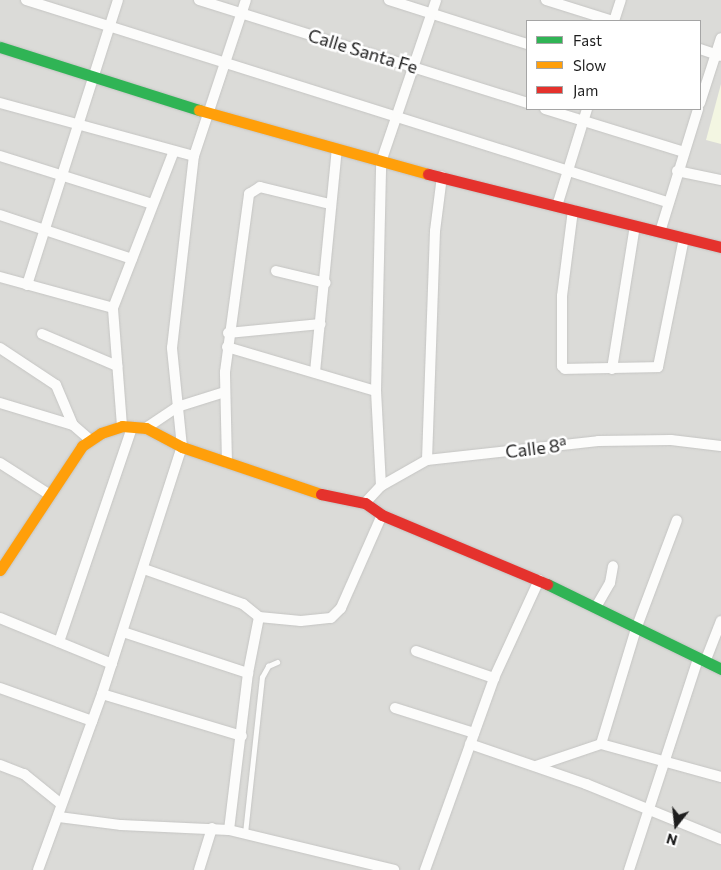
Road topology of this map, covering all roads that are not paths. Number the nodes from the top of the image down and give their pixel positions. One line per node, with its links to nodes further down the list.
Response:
1 (26, 0): 13 (street)
2 (118, 0): 13 (street)
3 (199, 0): 9 (street, Calle Santa Fe)
4 (246, 0): 9 (street)
5 (390, 0): 10 (street)
6 (436, 0): 10 (street)
7 (546, 0): 11 (street)
8 (621, 0): 12 (street)
9 (242, 13): 19 (street); 20 (street, Calle Santa Fe)
10 (431, 14): 15 (street); 20 (street)
11 (610, 20)
12 (613, 20)
13 (110, 26): 19 (street); 21 (street)
14 (721, 38): 18 (street)
15 (526, 44)
16 (0, 47): 21 (street)
17 (701, 49): 18 (street)
18 (718, 55): 22 (street)
19 (226, 63): 28 (street); 29 (street)
20 (414, 68): 23 (street, Calle Santa Fe); 29 (street)
21 (94, 77): 28 (street); 31 (street)
22 (701, 100)
23 (526, 103)
24 (0, 104): 31 (street)
25 (548, 110): 30 (street)
26 (587, 110): 30 (street)
27 (698, 110): 34 (street)
28 (209, 113): 32 (street); 36 (street)
29 (398, 117): 37 (street); 38 (street)
30 (583, 121): 34 (street); 38 (street)
31 (80, 127): 33 (street); 40 (street)
32 (337, 149): 37 (street); 45 (street)
33 (174, 151): 36 (street); 44 (street)
34 (684, 152): 39 (street)
35 (0, 156): 40 (street)
36 (194, 156): 71 (street)
37 (381, 162): 41 (street); 68 (street)
38 (568, 171): 43 (street); 46 (street)
39 (678, 171): 42 (street); 43 (street)
40 (62, 176): 44 (street); 50 (street)
41 (442, 176): 46 (street); 78 (street)
42 (721, 180)
43 (667, 202): 51 (street)
44 (152, 204): 54 (street)
45 (330, 204): 57 (street); 61 (street)
46 (557, 206): 47 (street)
47 (573, 210): 49 (street); 66 (street)
48 (0, 215): 50 (street)
49 (635, 226): 51 (street); 66 (street)
50 (45, 229): 54 (street); 58 (street)
51 (660, 232): 52 (street)
52 (684, 238): 53 (street); 66 (street)
53 (721, 247)
54 (132, 259): 59 (street)
55 (276, 271): 57 (street)
56 (0, 277): 58 (street)
57 (326, 283): 60 (street)
58 (27, 285): 59 (street)
59 (113, 308): 65 (street)
60 (321, 324): 61 (street); 67 (street)
61 (228, 333): 63 (street)
62 (42, 334): 65 (street)
63 (227, 347): 67 (street); 69 (street)
64 (0, 348): 72 (street)
65 (117, 366): 73 (street)
66 (612, 369)
67 (315, 372): 68 (street)
68 (376, 391): 81 (street)
69 (225, 392): 71 (street); 79 (street)
70 (0, 403): 72 (street)
71 (177, 407): 74 (street); 77 (street)
72 (73, 425): 75 (street)
73 (127, 427): 74 (street); 75 (street); 96 (street)
74 (146, 428): 77 (street)
75 (90, 440): 82 (street)
76 (721, 446): 78 (street, Calle 8ª)
77 (182, 447): 79 (street); 87 (street)
78 (427, 460): 81 (street, Calle 8ª)
79 (227, 462): 83 (street)
80 (0, 463): 82 (street)
81 (381, 486): 83 (street, Calle 8ª)
82 (50, 494): 88 (street)
83 (365, 503): 84 (street)
84 (382, 515): 89 (street); 91 (street)
85 (676, 520): 94 (street)
86 (613, 566): 90 (street)
87 (144, 569): 91 (street); 95 (street)
88 (0, 570)
89 (539, 580): 90 (street); 103 (street)
90 (596, 607): 94 (street)
91 (259, 616): 102 (street)
92 (0, 618): 96 (street)
93 (721, 621): 98 (street)
94 (636, 629): 98 (street); 111 (street)
95 (123, 632): 100 (street); 102 (street)
96 (60, 642): 100 (street)
97 (416, 651): 103 (street)
98 (701, 660): 101 (street); 112 (street)
99 (277, 662): 121 (lane)
100 (112, 664): 105 (street)
101 (721, 669)
102 (248, 674): 109 (street)
103 (494, 678): 108 (street)
104 (0, 688): 107 (street)
105 (102, 694): 107 (street); 109 (street)
106 (395, 708): 108 (street)
107 (92, 722): 116 (street)
108 (474, 733): 110 (street)
109 (242, 736): 120 (street)
110 (470, 744): 114 (street); 126 (street)
111 (602, 744): 112 (street); 114 (street)
112 (665, 761): 115 (street); 117 (street)
113 (0, 765): 116 (street)
114 (536, 766): 117 (street)
115 (721, 777)
116 (61, 804): 118 (street)
117 (648, 811): 122 (street); 127 (street)
118 (59, 817): 119 (street); 123 (street)
119 (212, 828): 120 (street); 124 (street)
120 (229, 830): 121 (street)
121 (245, 833): 125 (street)
122 (721, 839)
123 (38, 870)
124 (199, 870)
125 (394, 870)
126 (425, 870)
127 (629, 870)

